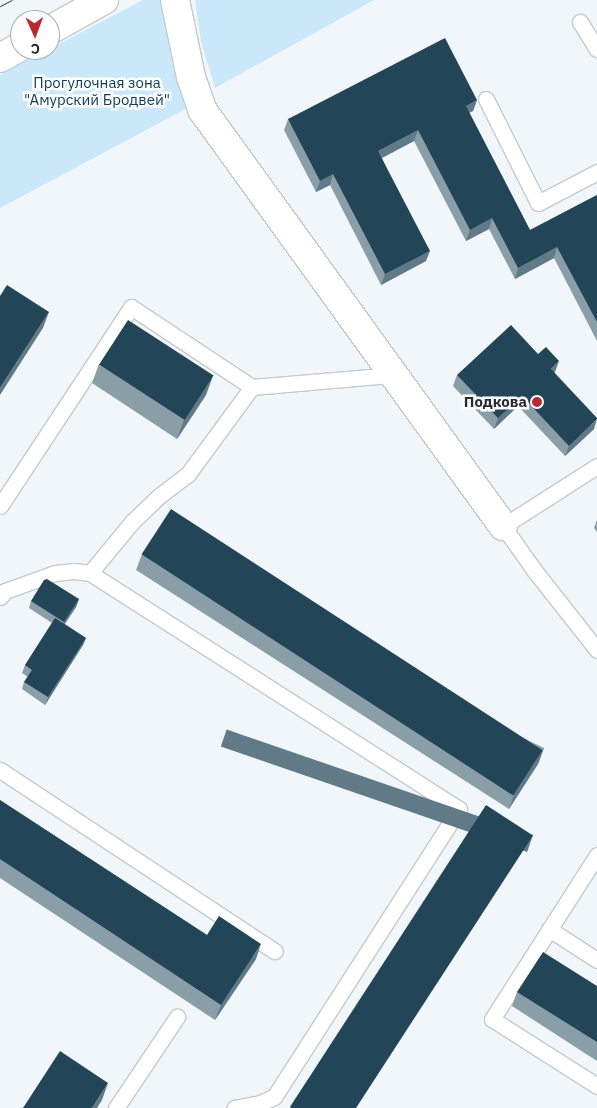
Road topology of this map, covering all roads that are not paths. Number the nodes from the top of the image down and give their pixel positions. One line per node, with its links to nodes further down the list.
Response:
1 (104, 0): 4 (street)
2 (175, 0): 8 (street)
3 (580, 22): 5 (lane)
4 (60, 24)
5 (597, 49)
6 (486, 99): 7 (lane)
7 (597, 172)
8 (393, 375): 9 (lane); 12 (street)
9 (252, 387): 11 (lane); 13 (lane)
10 (597, 466): 12 (lane)
11 (0, 506)
12 (504, 526): 15 (lane)
13 (90, 573): 14 (lane); 24 (lane)
14 (0, 597)
15 (597, 650)
16 (0, 770): 19 (lane)
17 (597, 855): 18 (lane)
18 (549, 929): 20 (lane); 22 (lane)
19 (275, 951)
20 (597, 960)
21 (177, 1016): 23 (lane)
22 (597, 1086)
23 (116, 1108)
24 (234, 1108)

